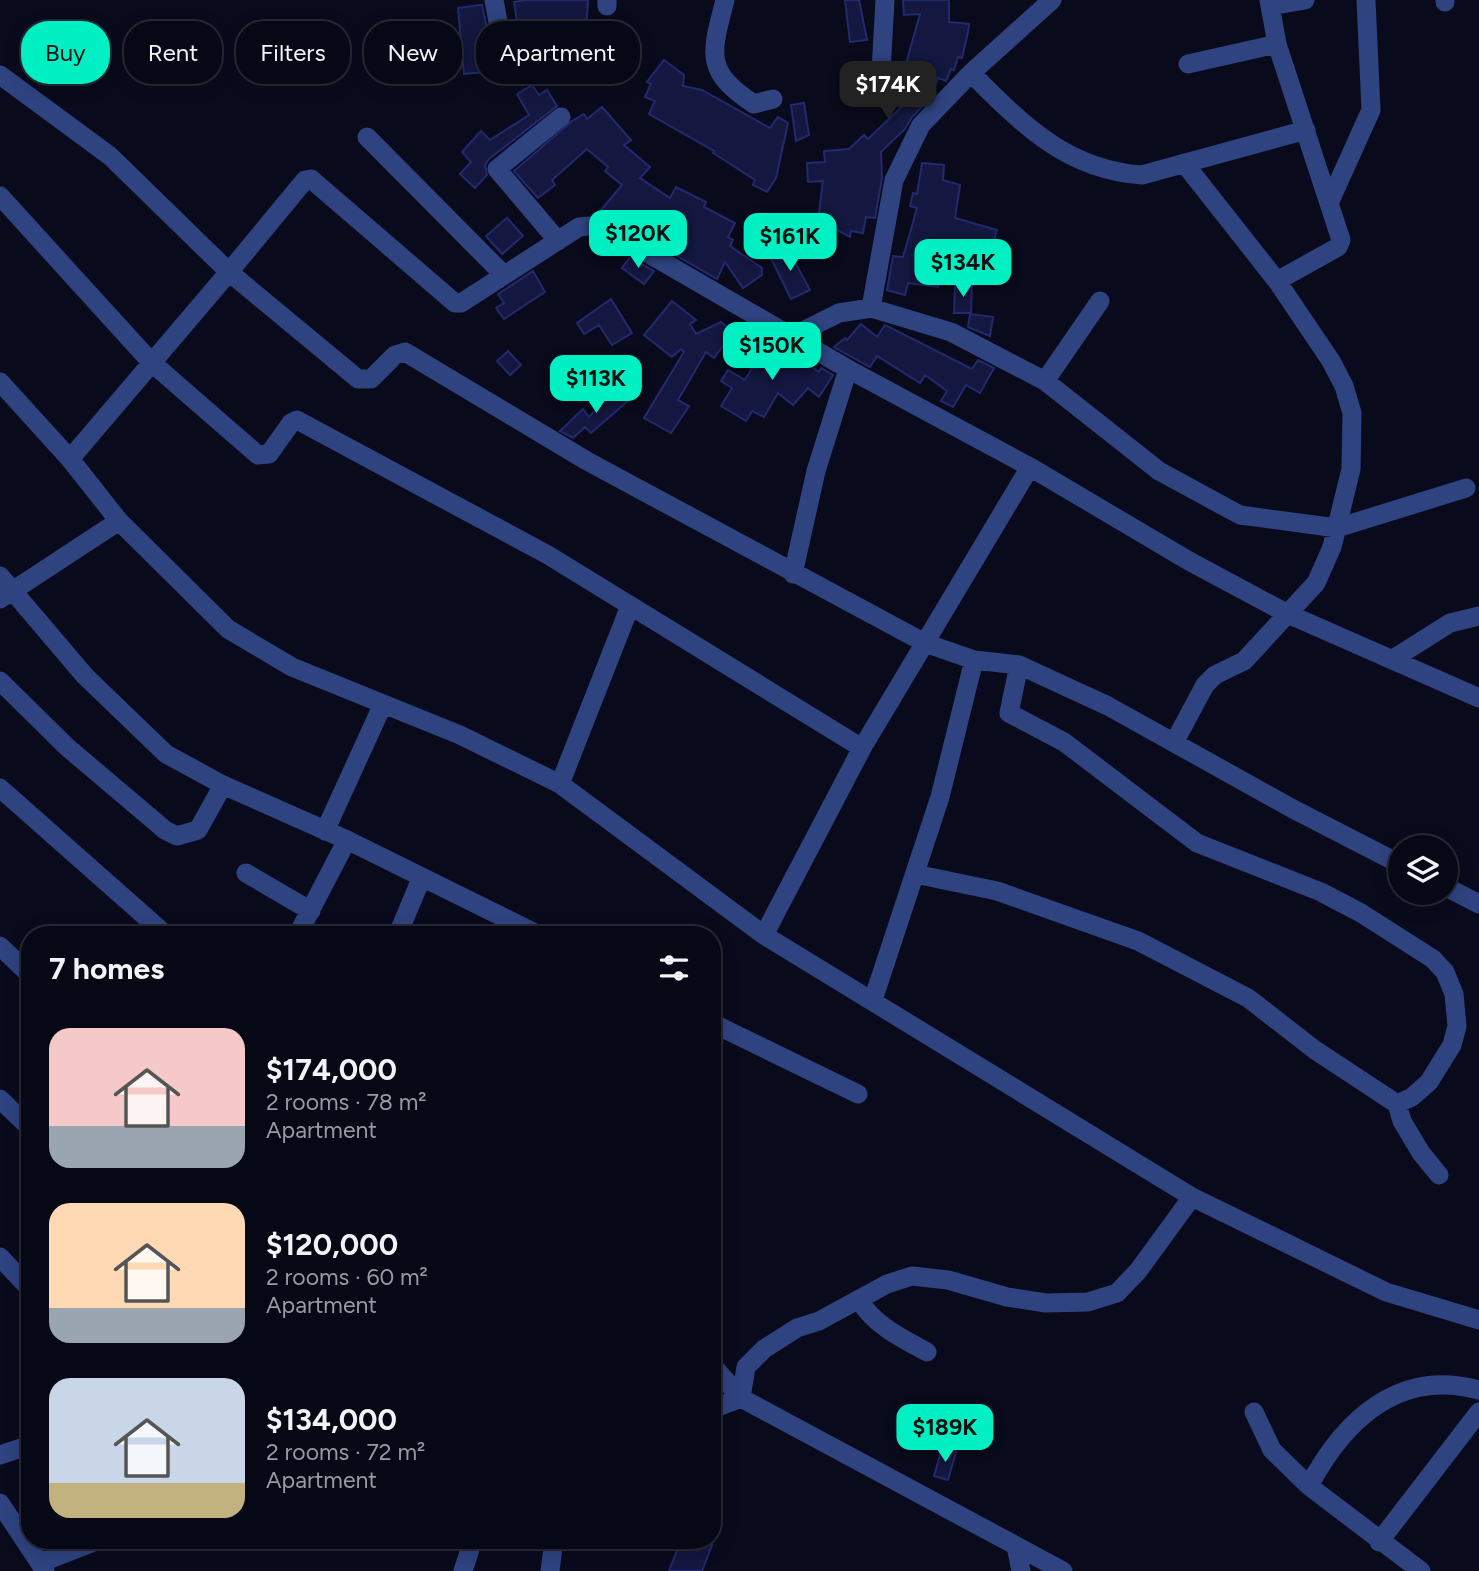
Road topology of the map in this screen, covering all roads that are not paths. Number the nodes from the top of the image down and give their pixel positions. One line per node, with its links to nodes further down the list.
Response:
1 (494, 0): 8 (street)
2 (725, 0): 14 (street)
3 (885, 0): 11 (street)
4 (1052, 0): 12 (street)
5 (1306, 0): 7 (street)
6 (1366, 0): 20 (street)
7 (1269, 3): 9 (street)
8 (498, 21)
9 (1276, 44): 10 (street); 16 (street)
10 (1188, 64)
11 (881, 71)
12 (971, 73): 18 (street); 26 (street)
13 (0, 75): 22 (street)
14 (773, 99)
15 (561, 117): 21 (street)
16 (1306, 130): 18 (street); 20 (street)
17 (367, 137): 23 (street)
18 (1184, 163): 24 (street)
19 (0, 196): 28 (street)
20 (1330, 201): 24 (street)
21 (558, 241): 23 (street); 27 (street)
22 (229, 272): 23 (street); 28 (street); 37 (street)
23 (504, 275)
24 (1277, 281): 36 (street)
25 (1100, 301): 31 (street)
26 (871, 308): 27 (street); 31 (street)
27 (793, 336): 29 (street)
28 (151, 362): 32 (street); 39 (street)
29 (848, 369): 33 (street); 37 (street)
30 (0, 382): 32 (street)
31 (1045, 382): 36 (street)
32 (70, 459): 35 (street)
33 (1030, 467): 40 (street); 42 (street)
34 (1466, 488): 36 (street)
35 (120, 521): 38 (street); 48 (street)
36 (1337, 528): 40 (street)
37 (793, 574): 42 (street)
38 (4, 588): 52 (street)
39 (630, 606): 50 (street); 51 (street)
40 (1288, 614): 43 (street); 49 (street)
41 (1479, 616): 43 (street)
42 (925, 643): 44 (street); 50 (street)
43 (1393, 659): 47 (street)
44 (974, 660): 45 (street); 58 (street)
45 (1019, 665): 49 (street); 74 (street)
46 (0, 681): 52 (street)
47 (1479, 698)
48 (383, 704): 51 (street); 54 (street)
49 (1175, 741): 56 (street)
50 (862, 748): 67 (street)
51 (560, 784): 67 (street)
52 (223, 785): 54 (street)
53 (0, 788): 63 (street)
54 (326, 831): 55 (street)
55 (347, 840): 59 (street); 62 (street)
56 (1388, 858)
57 (246, 873): 62 (street)
58 (915, 874): 70 (street); 74 (street)
59 (421, 879): 65 (street); 66 (street)
60 (1458, 893): 61 (street)
61 (1479, 904)
62 (311, 911): 64 (street)
63 (156, 926)
64 (303, 926)
65 (401, 926)
66 (514, 926)
67 (764, 936): 70 (street)
68 (0, 946): 69 (street)
69 (21, 966)
70 (873, 1000): 77 (street)
71 (721, 1027): 72 (street)
72 (858, 1094)
73 (0, 1099): 75 (street)
74 (1397, 1104): 76 (street)
75 (21, 1119)
76 (1439, 1175)
77 (1192, 1197): 80 (street); 81 (street)
78 (0, 1257): 79 (street)
79 (21, 1279)
80 (860, 1301): 82 (street); 85 (street)
81 (1479, 1320)
82 (927, 1352)
83 (721, 1375): 85 (street)
84 (1479, 1390): 91 (street)
85 (741, 1398): 86 (street); 95 (street)
86 (721, 1406)
87 (1254, 1412): 91 (street)
88 (1479, 1412): 94 (street)
89 (21, 1448): 90 (street)
90 (0, 1455)
91 (1309, 1486): 94 (street)
92 (0, 1503): 93 (street)
93 (21, 1534)
94 (1379, 1542): 105 (street)
95 (1016, 1546): 103 (street); 104 (street)
96 (31, 1549): 100 (street)
97 (80, 1549): 100 (street)
98 (471, 1549): 101 (street)
99 (553, 1549): 102 (street)
100 (43, 1567)
101 (463, 1571)
102 (550, 1571)
103 (1021, 1571)
104 (1063, 1571)
105 (1421, 1571)

